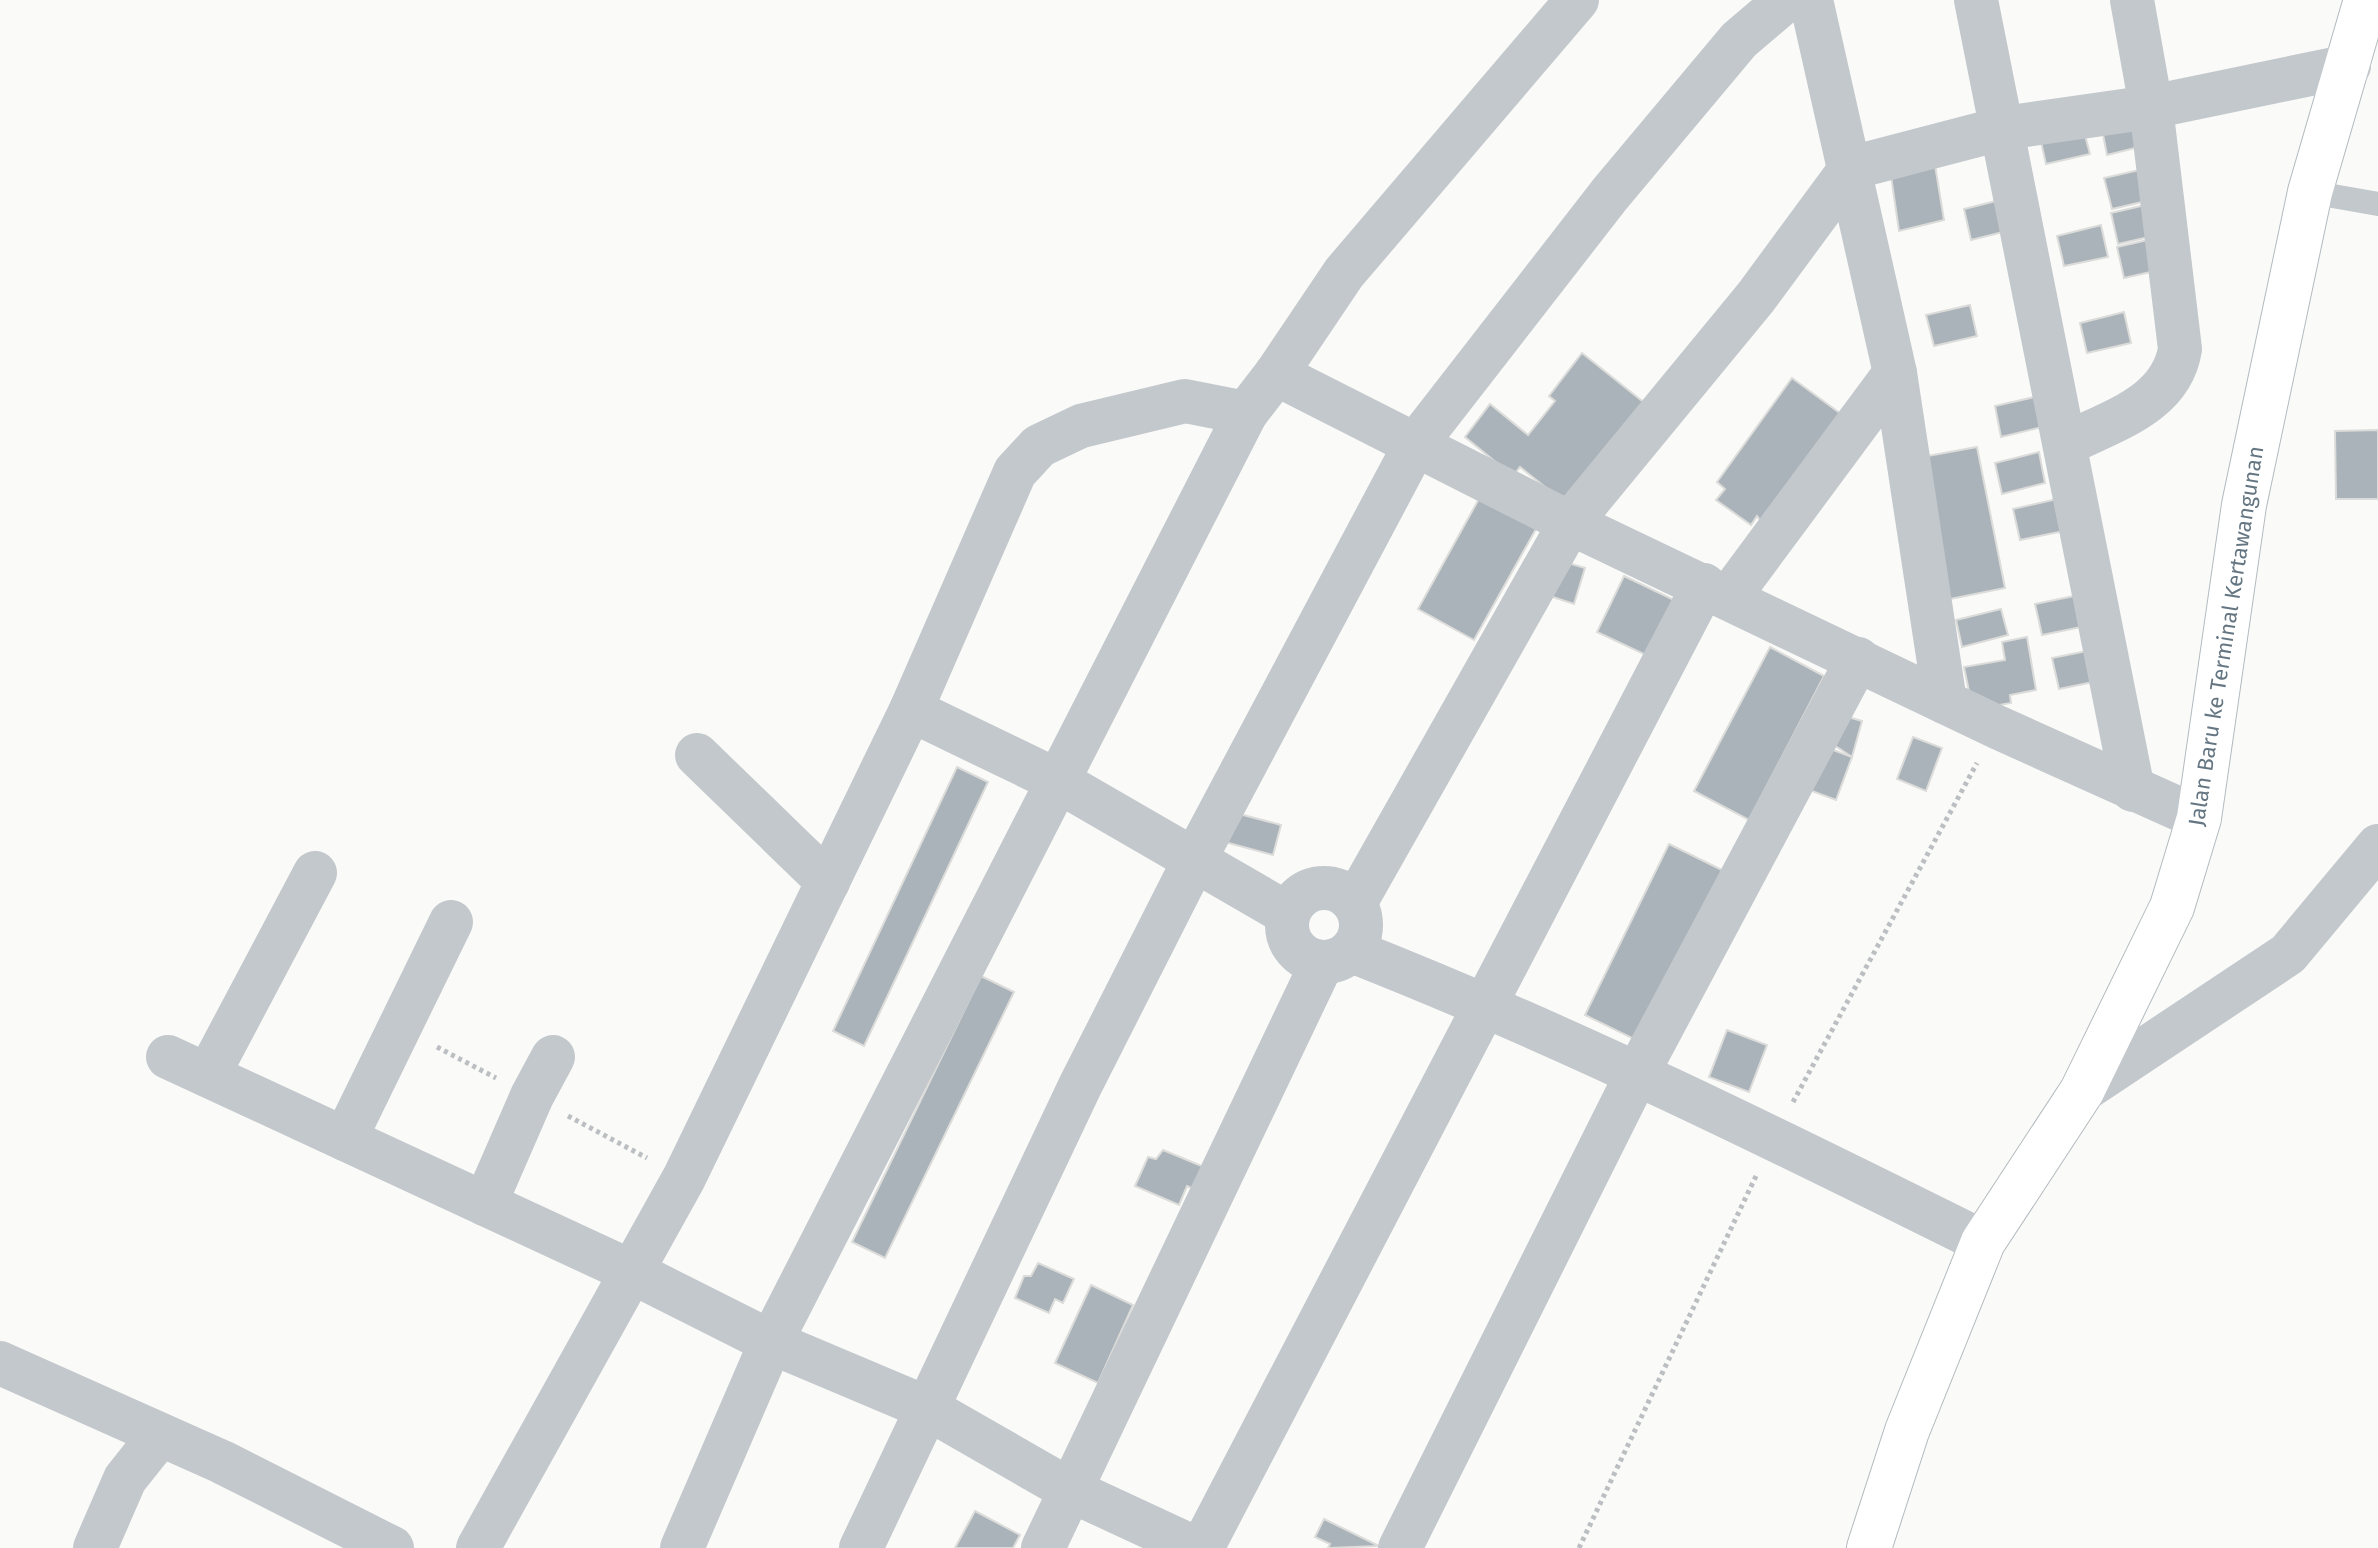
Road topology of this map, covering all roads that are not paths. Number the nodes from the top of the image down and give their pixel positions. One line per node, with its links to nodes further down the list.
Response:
1 (1577, 0): 14 (street)
2 (1786, 0): 17 (street)
3 (1811, 0): 10 (street)
4 (1976, 0): 9 (street)
5 (2132, 0): 8 (street)
6 (2366, 0): 7 (main road, Jalan Baru ke Terminal Kertawangunan)
7 (2349, 66): 8 (street); 11 (main road, Jalan Baru ke Terminal Kertawangunan)
8 (2151, 107): 9 (street); 16 (street)
9 (2004, 128): 10 (street); 16 (street)
10 (1851, 168): 13 (street); 18 (street)
11 (2310, 192): 12 (lane); 26 (main road, Jalan Baru ke Terminal Kertawangunan)
12 (2378, 204)
13 (1895, 373): 19 (street); 21 (street)
14 (1276, 374): 15 (street); 17 (street)
15 (1246, 413): 22 (street); 24 (street)
16 (2066, 444): 25 (street)
17 (1415, 445): 18 (street); 28 (street)
18 (1570, 523): 19 (street); 31 (street)
19 (1716, 591): 20 (street); 35 (street)
20 (1858, 659): 21 (street); 38 (street)
21 (1945, 702): 25 (street)
22 (911, 710): 24 (street); 30 (street)
23 (697, 755): 30 (street)
24 (1058, 781): 28 (street); 45 (street)
25 (2133, 790): 26 (street)
26 (2199, 818): 40 (main road, Jalan Baru ke Terminal Kertawangunan)
27 (2378, 846): 40 (street)
28 (1195, 859): 32 (street); 47 (street)
29 (315, 873): 39 (street)
30 (828, 882): 44 (street)
31 (1355, 903): 32 (street); 34 (street)
32 (1288, 914): 34 (street)
33 (451, 922): 41 (street)
34 (1337, 957): 35 (street); 49 (street)
35 (1484, 1003): 38 (street); 57 (street)
36 (168, 1057): 39 (street)
37 (553, 1057): 42 (street)
38 (1637, 1074): 43 (street); 58 (street)
39 (208, 1075): 41 (street)
40 (2082, 1091): 43 (main road, Jalan Baru ke Terminal Kertawangunan)
41 (345, 1139): 42 (street)
42 (485, 1204): 44 (street)
43 (1983, 1242): 59 (main road, Jalan Baru ke Terminal Kertawangunan)
44 (632, 1272): 45 (street); 52 (street)
45 (771, 1342): 47 (street); 53 (street)
46 (0, 1363): 48 (street)
47 (927, 1408): 49 (street); 54 (street)
48 (160, 1435): 50 (street); 51 (street)
49 (1070, 1490): 55 (street); 56 (street)
50 (95, 1548)
51 (392, 1548)
52 (478, 1548)
53 (682, 1548)
54 (861, 1548)
55 (1043, 1548)
56 (1195, 1548)
57 (1202, 1548)
58 (1400, 1548)
59 (1869, 1548)

